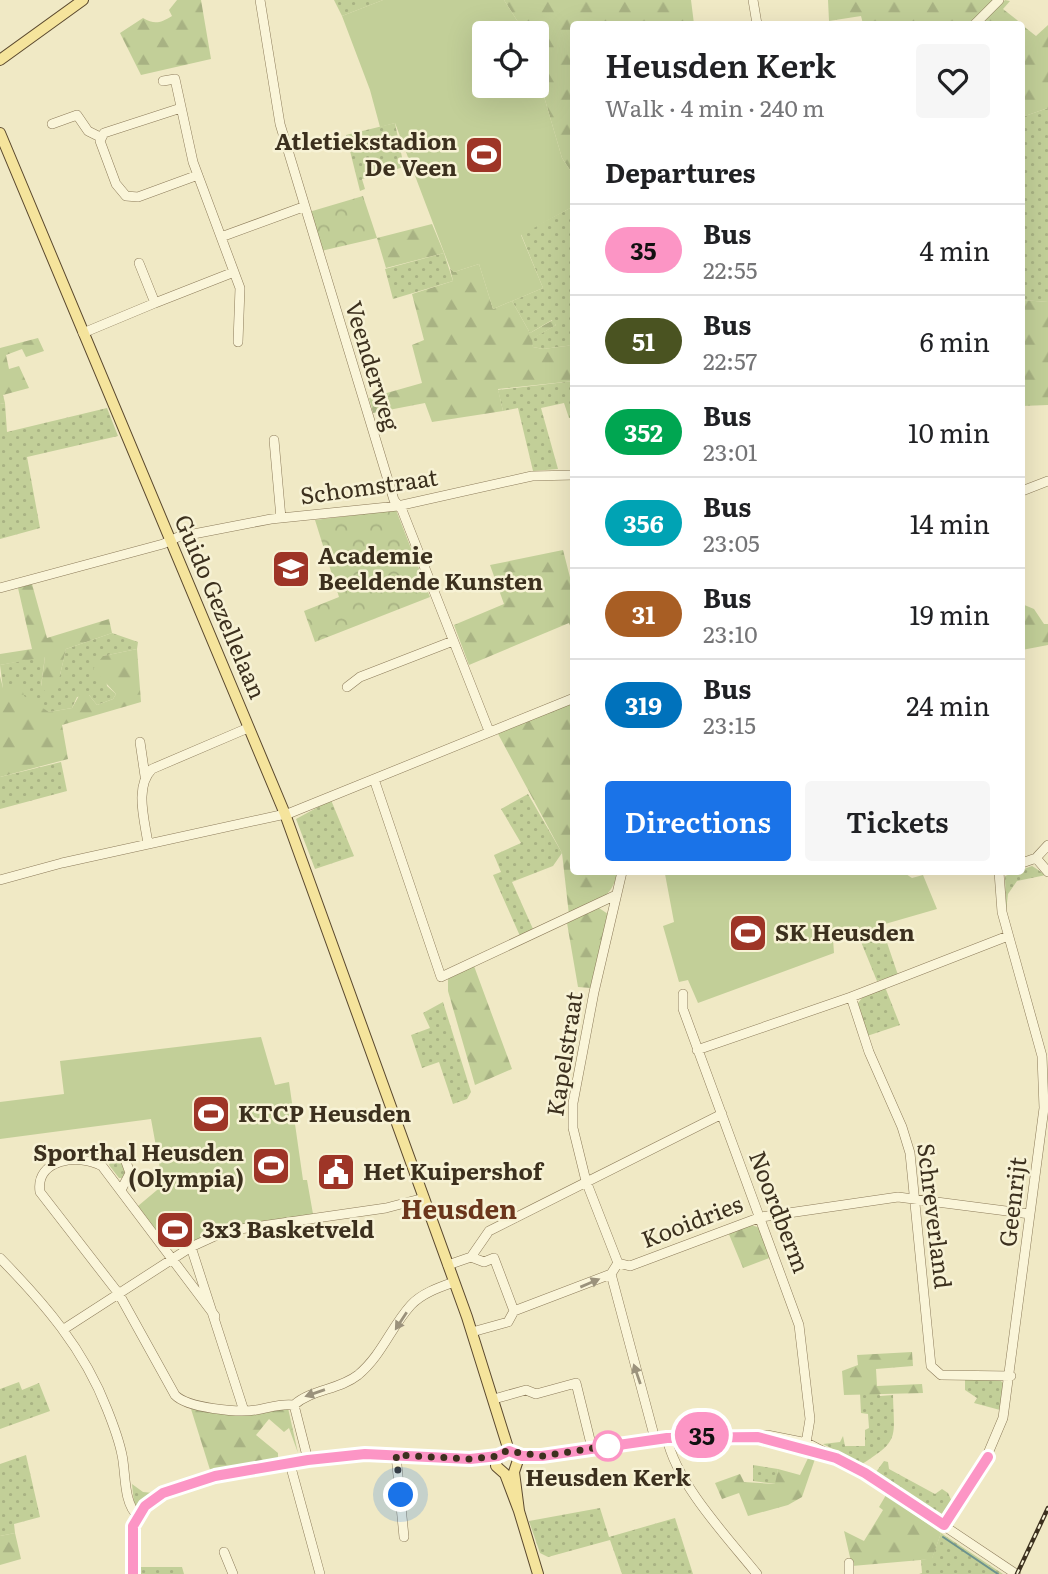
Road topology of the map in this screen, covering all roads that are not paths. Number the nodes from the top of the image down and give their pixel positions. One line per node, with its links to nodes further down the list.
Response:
1 (74, 0): 8 (main road)
2 (83, 0): 9 (main road)
3 (260, 0): 17 (street, Veenderweg)
4 (753, 0): 6 (street)
5 (999, 0): 7 (street)
6 (756, 21)
7 (978, 21)
8 (0, 52)
9 (0, 60)
10 (163, 81): 11 (street)
11 (181, 108): 15 (street); 16 (street)
12 (0, 124): 14 (main road, Guido Gezellelaan)
13 (52, 124): 15 (street)
14 (0, 133): 22 (main road, Guido Gezellelaan)
15 (100, 137): 16 (street)
16 (198, 175): 18 (street)
17 (303, 207): 18 (street); 28 (street, Veenderweg)
18 (221, 237): 20 (street)
19 (139, 263): 21 (street)
20 (234, 272): 21 (street); 23 (street)
21 (155, 303): 22 (street)
22 (83, 333): 30 (main road, Guido Gezellelaan)
23 (238, 342)
24 (274, 440): 29 (street)
25 (570, 475): 28 (street, Schomstraat)
26 (1048, 481): 27 (street)
27 (1025, 490)
28 (398, 506): 29 (street, Schomstraat); 32 (street, Veenderweg)
29 (281, 518): 30 (street, Schomstraat)
30 (170, 541): 31 (street, Schomstraat); 35 (main road, Guido Gezellelaan)
31 (0, 588)
32 (453, 641): 33 (street); 36 (street, Veenderweg)
33 (347, 687)
34 (570, 700): 36 (street)
35 (248, 728): 38 (street); 40 (main road, Guido Gezellelaan)
36 (489, 731): 39 (street)
37 (140, 742): 38 (street)
38 (145, 776): 41 (street)
39 (374, 779): 40 (street); 49 (street)
40 (285, 814): 41 (street); 60 (main road, Guido Gezellelaan)
41 (148, 844): 48 (street)
42 (1048, 845): 43 (street)
43 (1036, 858): 44 (street); 45 (street)
44 (1025, 862)
45 (1048, 872)
46 (621, 875): 49 (street, Kapelstraat)
47 (999, 875): 50 (street, Geenrijt)
48 (0, 880)
49 (616, 895): 58 (street, Kapelstraat)
50 (1009, 936): 52 (street); 56 (street, Geenrijt)
51 (684, 994): 53 (street, Noordberm)
52 (852, 997): 53 (street); 61 (street, Schreverland)
53 (697, 1050): 54 (street, Noordberm)
54 (722, 1114): 58 (street); 63 (street, Noordberm)
55 (92, 1160): 59 (street); 59 (street); 72 (street)
56 (1037, 1167): 57 (street); 62 (street, Geenrijt)
57 (1048, 1167)
58 (586, 1181): 65 (street); 68 (street, Kapelstraat)
59 (121, 1190): 67 (street)
60 (423, 1196): 64 (street); 69 (main road, Guido Gezellelaan)
61 (915, 1198): 62 (street, Kooidries); 63 (street, Kooidries); 78 (street, Schreverland)
62 (1030, 1214): 78 (street, Geenrijt)
63 (761, 1217): 68 (street, Kooidries); 84 (street, Noordberm)
64 (191, 1247): 67 (street); 74 (street)
65 (471, 1257): 69 (street); 73 (street)
66 (0, 1258): 75 (street)
67 (174, 1258): 72 (street); 74 (street)
68 (618, 1263): 70 (street)
69 (448, 1265): 71 (main road, Guido Gezellelaan)
70 (611, 1274): 73 (street, one-way to 70); 83 (street, one-way to 70)
71 (454, 1282): 76 (main road, Guido Gezellelaan); 80 (street, one-way to 80)
72 (119, 1294): 75 (street); 81 (street)
73 (514, 1311): 76 (street)
74 (215, 1316): 81 (street)
75 (64, 1329): 90 (street)
76 (472, 1332): 77 (main road, Guido Gezellelaan)
77 (479, 1355): 79 (main road); 88 (main road)
78 (1010, 1376): 91 (street, Geenrijt)
79 (498, 1398): 85 (street); 88 (main road)
80 (294, 1405): 81 (street); 87 (street)
81 (244, 1410)
82 (667, 1438): 83 (street); 84 (street); 99 (street)
83 (655, 1439): 85 (street)
84 (806, 1446): 91 (street)
85 (592, 1448): 88 (street)
86 (396, 1455): 87 (street); 88 (street); 92 (street)
87 (308, 1460): 89 (street)
88 (507, 1461): 98 (main road)
89 (290, 1464): 90 (street); 97 (street)
90 (138, 1516): 95 (street)
91 (944, 1525): 101 (street)
92 (404, 1537)
93 (224, 1552): 96 (street)
94 (849, 1563): 100 (street)
95 (133, 1574)
96 (233, 1574)
97 (320, 1574)
98 (538, 1574)
99 (757, 1574)
100 (849, 1574)
101 (1016, 1574)

